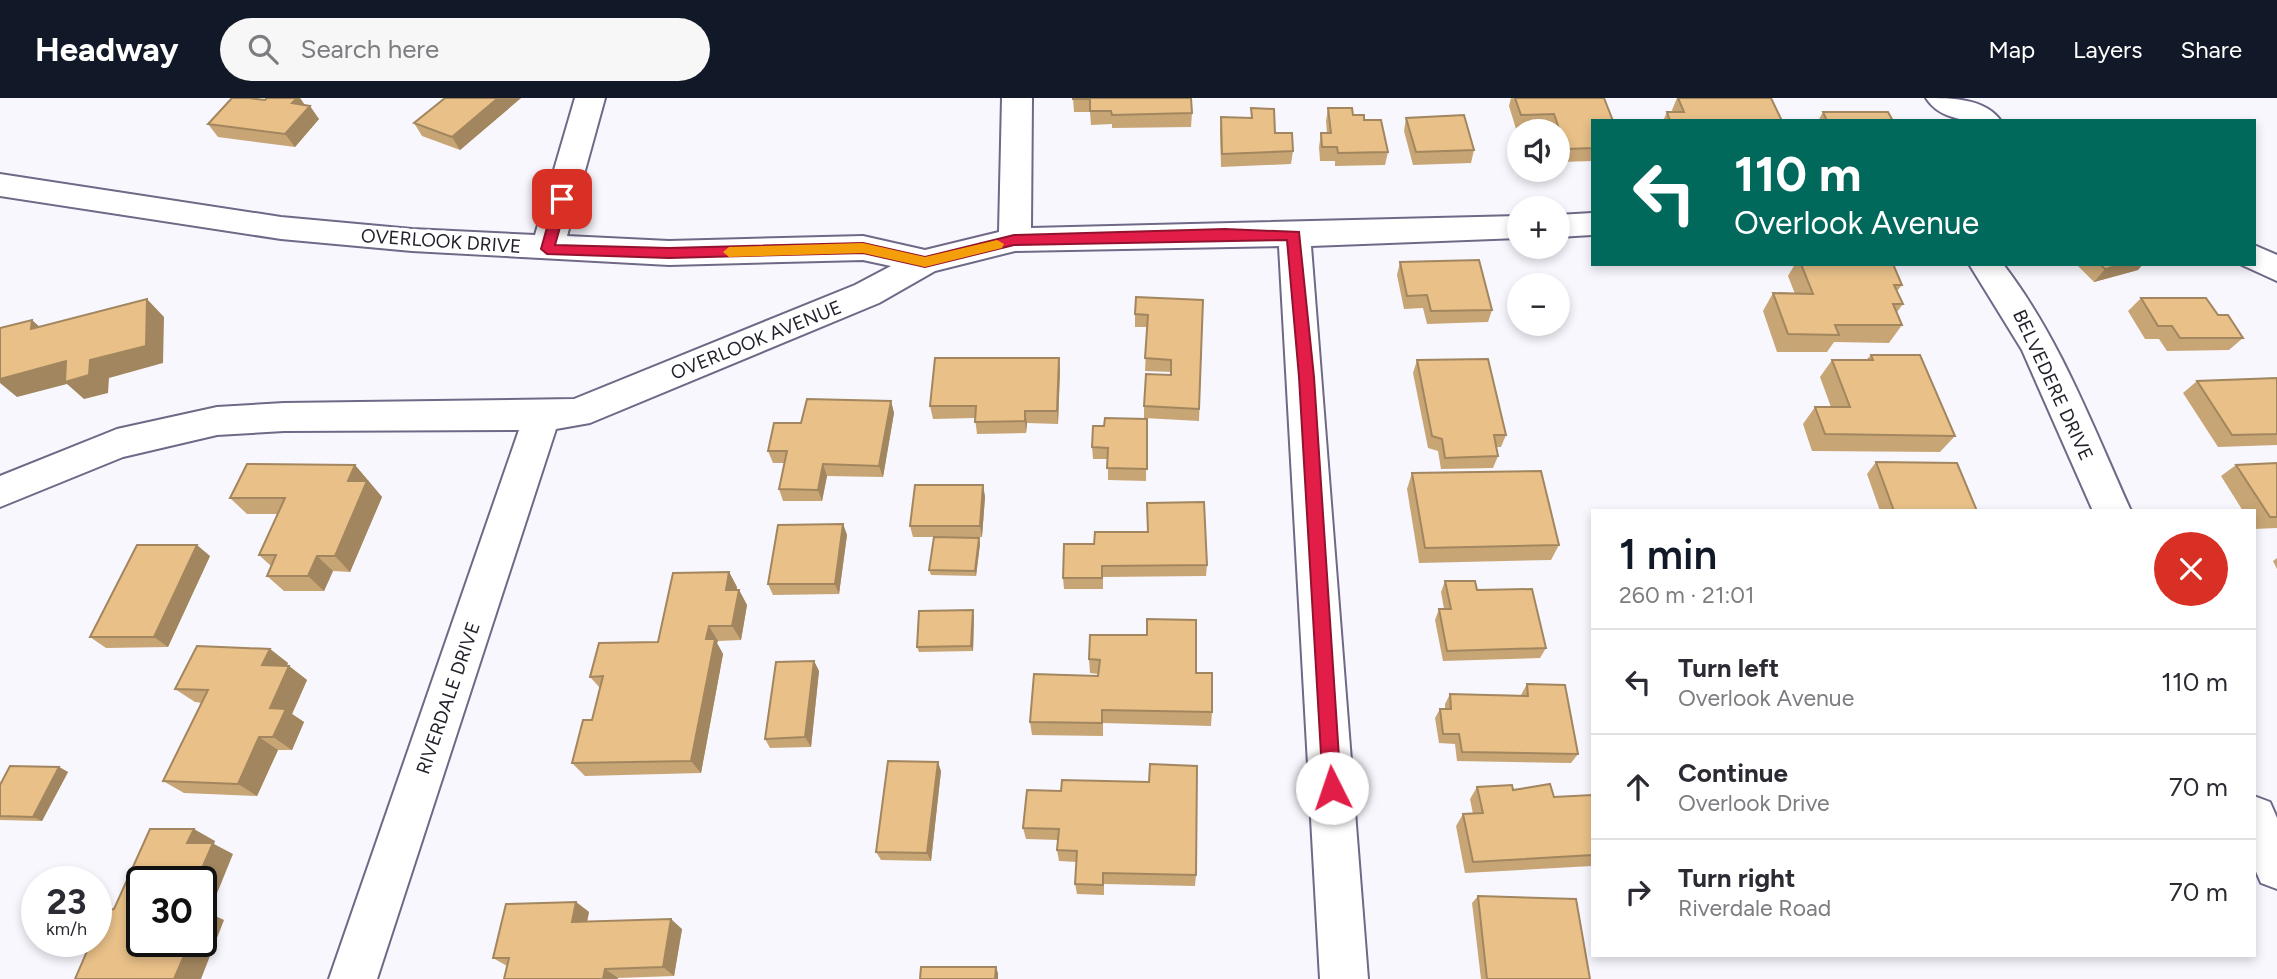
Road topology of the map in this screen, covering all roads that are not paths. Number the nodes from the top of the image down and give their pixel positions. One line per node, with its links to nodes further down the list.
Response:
1 (590, 98): 11 (street)
2 (1017, 98): 10 (street)
3 (1941, 98): 4 (street)
4 (1982, 111)
5 (0, 185): 11 (street, OVERLOOK DRIVE)
6 (1591, 224): 7 (street)
7 (1570, 225)
8 (1507, 227): 9 (street, OVERLOOK AVENUE)
9 (1294, 235): 10 (street, OVERLOOK AVENUE); 22 (street)
10 (1014, 240): 13 (street, OVERLOOK AVENUE)
11 (547, 249): 13 (street, OVERLOOK DRIVE)
12 (2256, 258): 15 (street)
13 (925, 262): 16 (street, OVERLOOK AVENUE)
14 (1987, 266): 18 (street, BELVEDERE DRIVE)
15 (2277, 269)
16 (542, 416): 17 (street, OVERLOOK AVENUE); 21 (street, RIVERDALE DRIVE)
17 (0, 492)
18 (2111, 509)
19 (2256, 821): 20 (street)
20 (2277, 867)
21 (353, 979)
22 (1344, 979)

